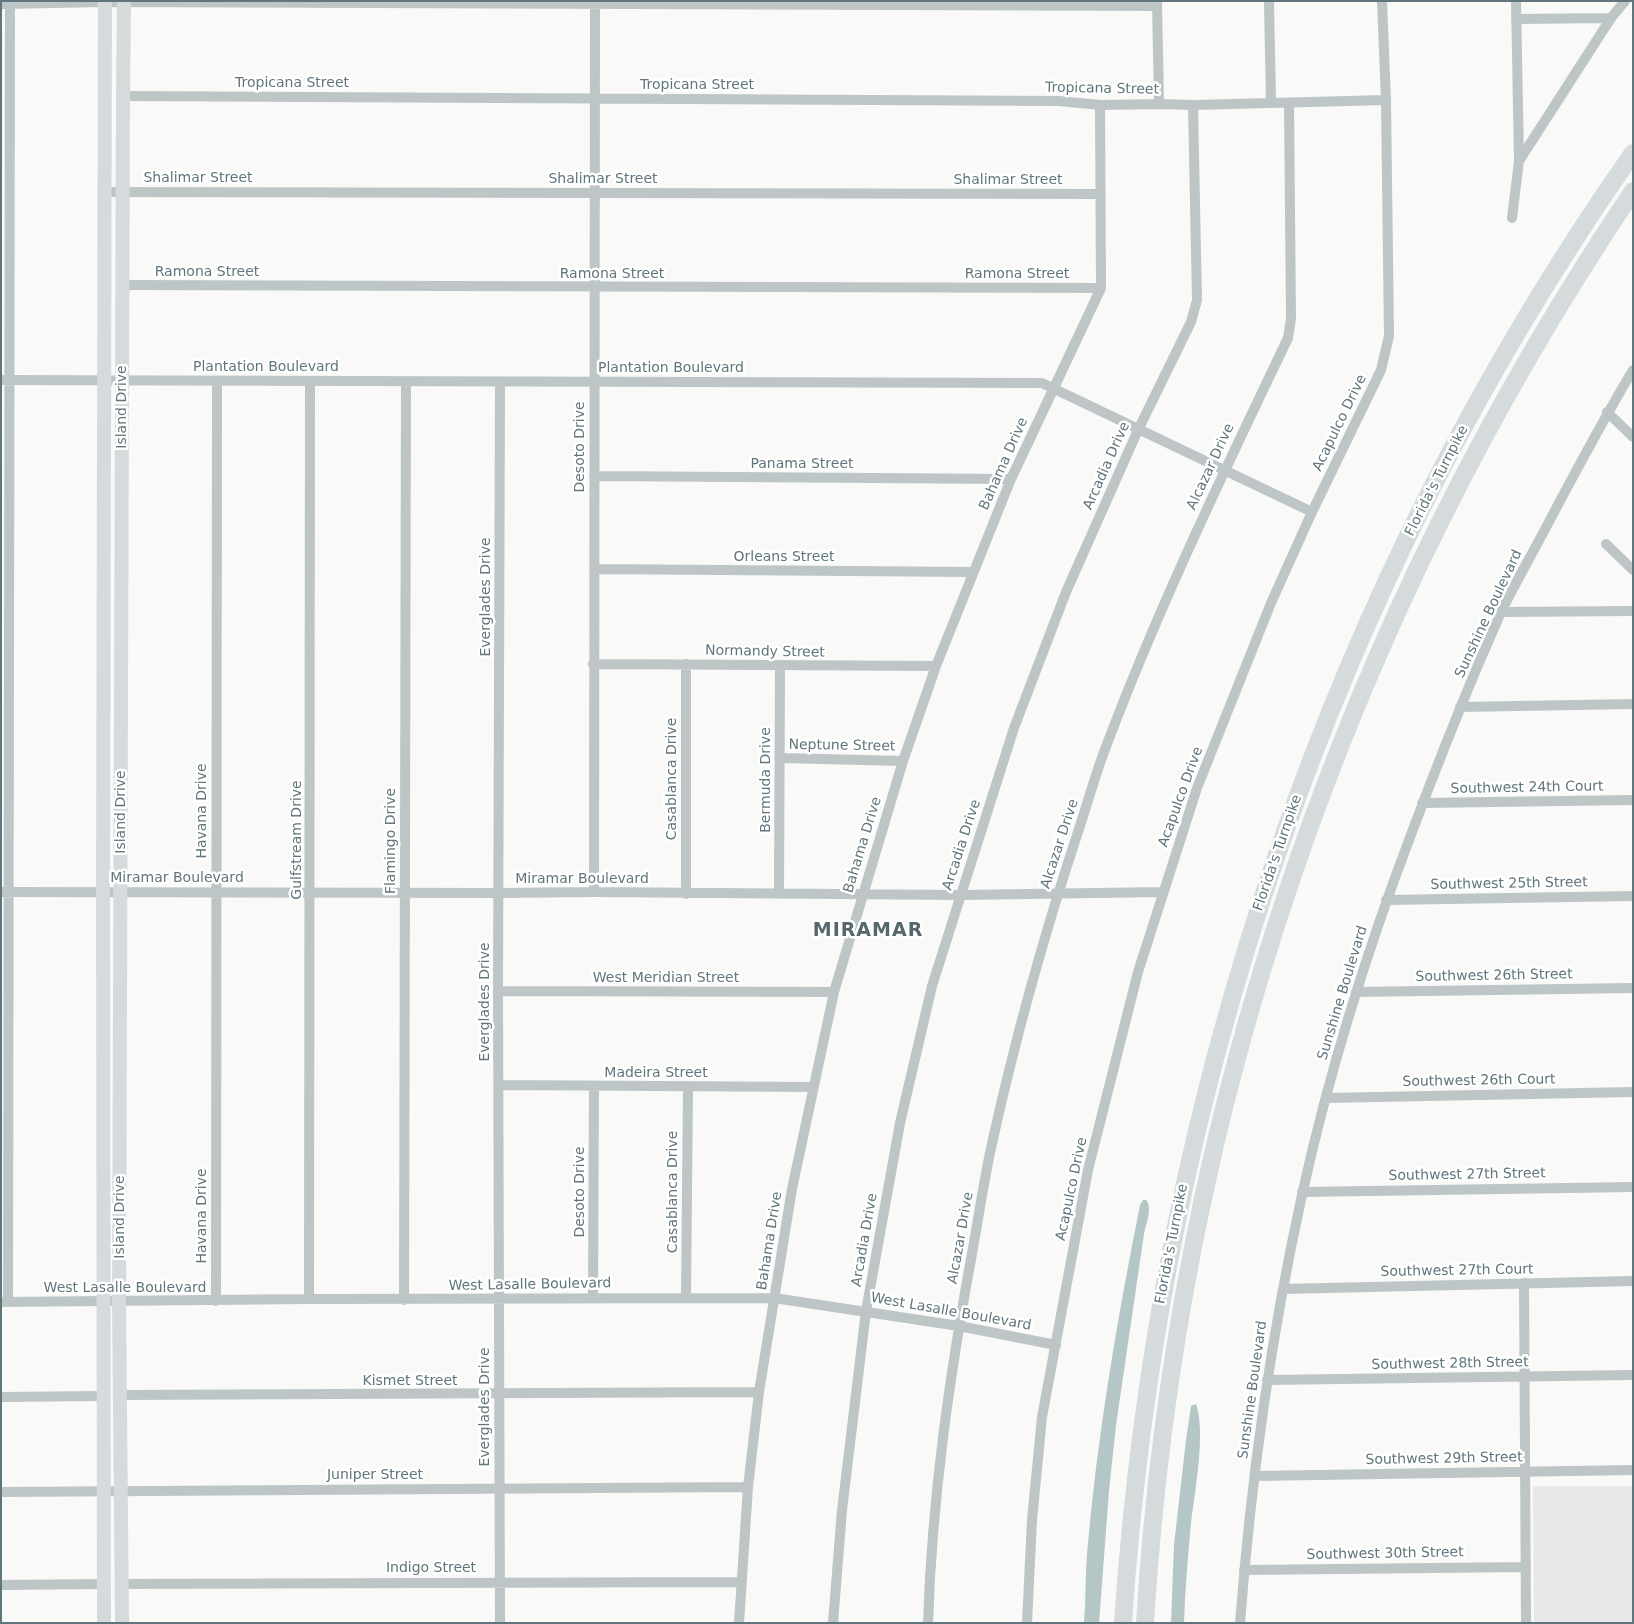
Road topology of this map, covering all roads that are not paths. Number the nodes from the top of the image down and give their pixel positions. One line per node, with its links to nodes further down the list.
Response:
1 (1269, 1): 16 (street)
2 (1382, 1): 15 (street, Acapulco Drive)
3 (1516, 1): 11 (street)
4 (1624, 1): 10 (street)
5 (105, 2): 6 (street); 8 (street); 25 (street, Island Drive)
6 (124, 2): 7 (street); 12 (street, Island Drive)
7 (595, 3): 9 (street); 14 (street, Desoto Drive)
8 (6, 4): 13 (street)
9 (1157, 4): 18 (street)
10 (1611, 18): 11 (street); 22 (street)
11 (1516, 19): 22 (street)
12 (123, 96): 14 (street, Tropicana Street); 26 (street, Island Drive)
13 (5, 97): 24 (street)
14 (596, 98): 19 (street, Tropicana Street); 27 (street, Desoto Drive)
15 (1386, 100): 17 (street, Tropicana Street); 51 (street, Acapulco Drive)
16 (1271, 103): 17 (street, Tropicana Street); 20 (street, Tropicana Street)
17 (1289, 103): 47 (street, Alcazar Drive)
18 (1159, 104): 19 (street, Tropicana Street); 20 (street, Tropicana Street)
19 (1100, 105): 28 (street, Bahama Drive)
20 (1193, 105): 45 (street, Arcadia Drive)
21 (1633, 153): 146 (highway, Florida's Turnpike)
22 (1519, 160): 29 (street)
23 (1633, 191): 147 (highway, Florida's Turnpike)
24 (5, 192): 31 (street)
25 (105, 192): 26 (street, Shalimar Street); 36 (street, Island Drive)
26 (122, 192): 27 (street, Shalimar Street); 30 (street, Island Drive)
27 (594, 193): 28 (street, Shalimar Street); 32 (street, Desoto Drive)
28 (1100, 194): 33 (street, Bahama Drive)
29 (1512, 218)
30 (122, 285): 32 (street, Ramona Street); 37 (street, Island Drive)
31 (5, 286): 35 (street)
32 (596, 287): 33 (street, Ramona Street); 42 (street, Desoto Drive)
33 (1101, 288): 43 (street, Bahama Drive)
34 (1633, 370): 44 (street, Sunshine Boulevard)
35 (6, 380): 36 (street, Plantation Boulevard); 48 (street)
36 (105, 380): 37 (street, Plantation Boulevard); 71 (street, Island Drive)
37 (122, 380): 38 (street, Plantation Boulevard); 72 (street, Island Drive)
38 (217, 381): 39 (street, Plantation Boulevard); 73 (street, Havana Drive)
39 (310, 382): 40 (street, Plantation Boulevard); 74 (street, Gulfstream Drive)
40 (406, 382): 41 (street, Plantation Boulevard); 77 (street, Flamingo Drive)
41 (500, 382): 42 (street, Plantation Boulevard); 79 (street, Everglades Drive)
42 (594, 382): 43 (street, Plantation Boulevard); 49 (street, Desoto Drive)
43 (1054, 388): 45 (street, Plantation Boulevard); 50 (street, Bahama Drive)
44 (1607, 412): 46 (street); 57 (street, Sunshine Boulevard)
45 (1138, 430): 47 (street, Plantation Boulevard); 83 (street, Arcadia Drive)
46 (1633, 437)
47 (1224, 470): 51 (street, Plantation Boulevard); 78 (street, Alcazar Drive)
48 (6, 473): 53 (street)
49 (594, 476): 50 (street, Panama Street); 54 (street, Desoto Drive)
50 (1011, 479): 56 (street, Bahama Drive)
51 (1312, 512): 76 (street, Acapulco Drive)
52 (1606, 544): 55 (street)
53 (5, 568): 59 (street)
54 (594, 569): 56 (street, Orleans Street); 60 (street, Desoto Drive)
55 (1633, 570)
56 (973, 572): 63 (street, Bahama Drive)
57 (1502, 612): 58 (street); 65 (street, Sunshine Boulevard)
58 (1633, 612)
59 (5, 663): 70 (street)
60 (593, 664): 61 (street, Normandy Street); 75 (street, Desoto Drive)
61 (686, 664): 62 (street, Normandy Street); 80 (street, Casablanca Drive)
62 (780, 666): 63 (street, Normandy Street); 66 (street, Bermuda Drive)
63 (936, 666): 67 (street, Bahama Drive)
64 (1633, 704): 65 (street)
65 (1460, 707): 69 (street, Sunshine Boulevard)
66 (780, 758): 67 (street, Neptune Street); 81 (street, Bermuda Drive)
67 (903, 761): 82 (street, Bahama Drive)
68 (1633, 800): 69 (street, Southwest 24th Court)
69 (1422, 803): 85 (street, Sunshine Boulevard)
70 (5, 892): 71 (street, Miramar Boulevard); 87 (street)
71 (103, 892): 72 (street, Miramar Boulevard); 111 (street, Island Drive)
72 (121, 892): 73 (street, Miramar Boulevard); 112 (street, Island Drive)
73 (216, 892): 74 (street, Miramar Boulevard); 109 (street, Havana Drive)
74 (311, 892): 77 (street, Miramar Boulevard); 106 (street, Gulfstream Drive)
75 (594, 892): 79 (street, Miramar Boulevard); 80 (street, Miramar Boulevard)
76 (1163, 892): 78 (street, Miramar Boulevard); 115 (street, Acapulco Drive)
77 (405, 893): 79 (street, Miramar Boulevard); 107 (street, Flamingo Drive)
78 (1058, 893): 83 (street, Miramar Boulevard); 114 (street, Alcazar Drive)
79 (499, 894): 88 (street, Everglades Drive)
80 (686, 894): 81 (street, Miramar Boulevard)
81 (779, 894): 82 (street, Miramar Boulevard)
82 (863, 895): 83 (street, Miramar Boulevard); 89 (street, Bahama Drive)
83 (960, 895): 113 (street, Arcadia Drive)
84 (1633, 896): 85 (street, Southwest 25th Street)
85 (1386, 900): 90 (street, Sunshine Boulevard)
86 (1633, 988): 90 (street, Southwest 26th Street)
87 (5, 990): 91 (street)
88 (498, 991): 89 (street, West Meridian Street); 92 (street, Everglades Drive)
89 (834, 992): 95 (street, Bahama Drive)
90 (1356, 992): 97 (street, Sunshine Boulevard)
91 (4, 1084): 110 (street)
92 (499, 1085): 93 (street, Madeira Street); 108 (street, Everglades Drive)
93 (594, 1086): 94 (street, Madeira Street); 103 (street, Desoto Drive)
94 (688, 1086): 95 (street, Madeira Street); 104 (street, Casablanca Drive)
95 (813, 1087): 105 (street, Bahama Drive)
96 (1633, 1092): 97 (street, Southwest 26th Court)
97 (1326, 1098): 99 (street, Sunshine Boulevard)
98 (1633, 1187): 99 (street, Southwest 27th Street)
99 (1302, 1192): 102 (street, Sunshine Boulevard)
100 (1633, 1281): 101 (street, Southwest 27th Court)
101 (1524, 1283): 102 (street, Southwest 27th Court); 117 (street)
102 (1283, 1289): 118 (street, Sunshine Boulevard)
103 (593, 1298): 104 (street, West Lasalle Boulevard); 108 (street, West Lasalle Boulevard)
104 (686, 1298): 105 (street, West Lasalle Boulevard)
105 (774, 1298): 113 (street, West Lasalle Boulevard); 119 (street, Bahama Drive)
106 (309, 1299): 107 (street, West Lasalle Boulevard); 109 (street, West Lasalle Boulevard)
107 (404, 1300): 108 (street, West Lasalle Boulevard)
108 (499, 1300): 120 (street, Everglades Drive)
109 (216, 1301): 112 (street, West Lasalle Boulevard)
110 (5, 1302): 111 (street, West Lasalle Boulevard)
111 (104, 1302): 112 (street, West Lasalle Boulevard); 123 (street, Island Drive)
112 (119, 1302): 121 (street, Island Drive)
113 (866, 1311): 114 (street, West Lasalle Boulevard); 143 (street, Arcadia Drive)
114 (959, 1326): 115 (street, West Lasalle Boulevard); 144 (street, Alcazar Drive)
115 (1056, 1344): 145 (street, Acapulco Drive)
116 (1633, 1375): 117 (street, Southwest 28th Street)
117 (1524, 1377): 118 (street, Southwest 28th Street); 125 (street)
118 (1267, 1380): 126 (street, Sunshine Boulevard)
119 (759, 1392): 120 (street, Kismet Street); 127 (street, Bahama Drive)
120 (499, 1394): 121 (street, Kismet Street); 128 (street, Everglades Drive)
121 (120, 1395): 130 (street, Island Drive)
122 (1, 1396): 123 (street)
123 (103, 1396): 129 (street, Island Drive)
124 (1633, 1470): 125 (street, Southwest 29th Street)
125 (1525, 1472): 126 (street, Southwest 29th Street); 132 (street)
126 (1255, 1476): 133 (street, Sunshine Boulevard)
127 (748, 1487): 128 (street, Juniper Street); 135 (street, Bahama Drive)
128 (499, 1488): 130 (street, Juniper Street); 134 (street, Everglades Drive)
129 (104, 1491): 130 (street, Juniper Street); 131 (street, Juniper Street); 136 (street, Island Drive)
130 (121, 1491): 137 (street, Island Drive)
131 (1, 1492)
132 (1526, 1567): 133 (street, Southwest 30th Street); 149 (street)
133 (1244, 1570): 148 (street, Sunshine Boulevard)
134 (501, 1582): 135 (street, Indigo Street); 137 (street, Indigo Street); 141 (street, Everglades Drive)
135 (741, 1582): 142 (street, Bahama Drive)
136 (104, 1584): 138 (street); 139 (street, Island Drive)
137 (122, 1584): 140 (street, Island Drive)
138 (1, 1585)
139 (104, 1623)
140 (122, 1623)
141 (500, 1623)
142 (739, 1623)
143 (832, 1623)
144 (928, 1623)
145 (1027, 1623)
146 (1123, 1623)
147 (1145, 1623)
148 (1240, 1623)
149 (1526, 1623)

